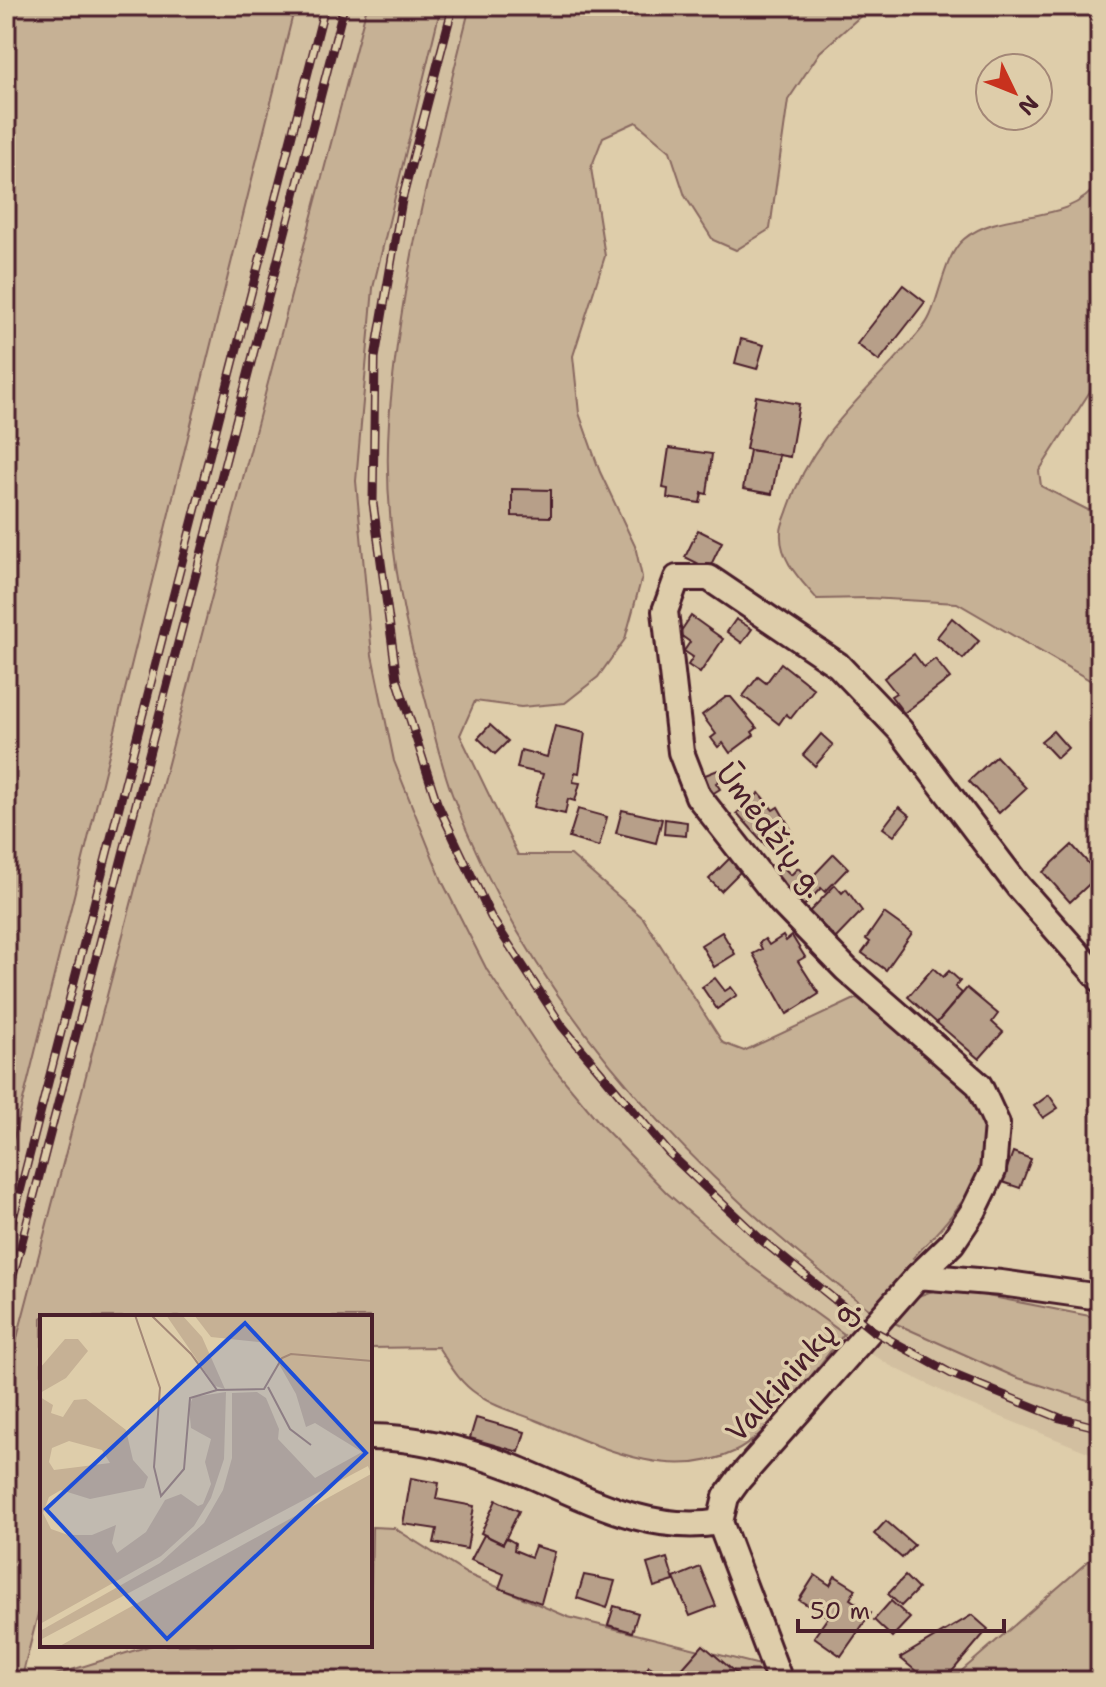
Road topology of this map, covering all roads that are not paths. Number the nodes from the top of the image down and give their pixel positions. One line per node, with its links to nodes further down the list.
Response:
1 (1100, 979): 2 (street, Ūmėdžių g.)
2 (918, 1276): 3 (street); 5 (street, Valkininkų g.)
3 (1100, 1297)
4 (372, 1437): 5 (street)
5 (720, 1522): 6 (street)
6 (780, 1681)

